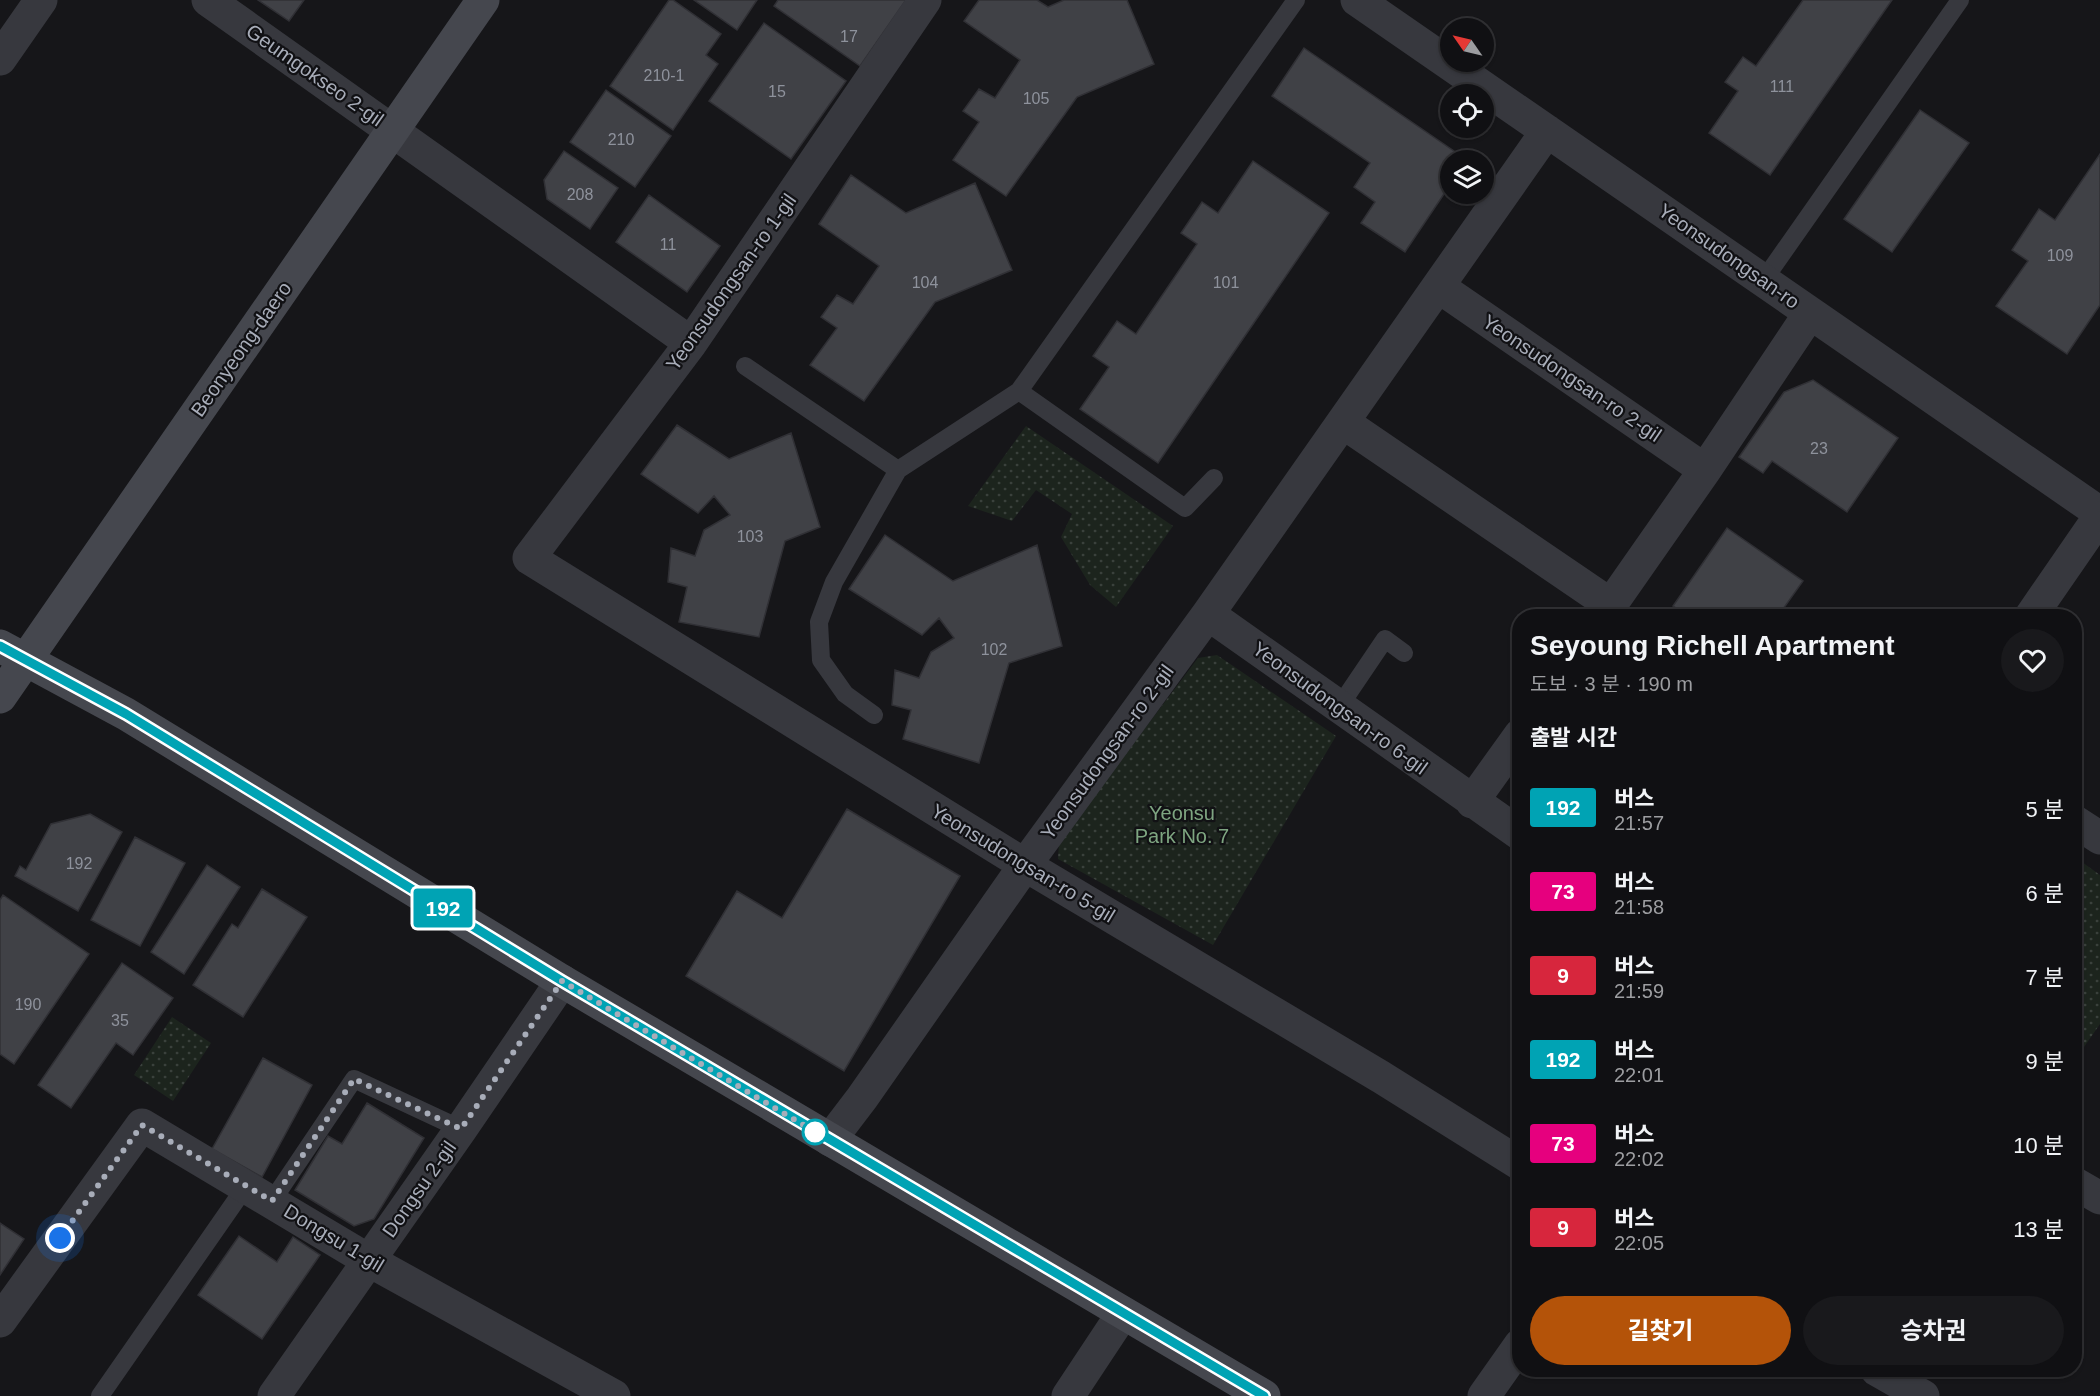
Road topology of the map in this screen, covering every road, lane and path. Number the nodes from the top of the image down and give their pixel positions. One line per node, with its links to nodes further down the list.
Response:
1 (41, 0): 8 (street)
2 (208, 0): 9 (street, Geumgokseo 2-gil)
3 (483, 0): 9 (street, Beonyeong-daero)
4 (925, 0): 14 (street, Yeonsudongsan-ro 1-gil)
5 (1296, 0): 16 (lane)
6 (1357, 0): 10 (street, Yeonsudongsan-ro)
7 (1960, 0): 11 (lane)
8 (0, 59)
9 (393, 130): 14 (street, Geumgokseo 2-gil); 28 (street, Beonyeong-daero)
10 (1547, 131): 11 (street, Yeonsudongsan-ro); 12 (street, Yeonsudongsan-ro 2-gil)
11 (1763, 281): 13 (street, Yeonsudongsan-ro)
12 (1439, 287): 17 (street, Yeonsudongsan-ro 2-gil); 18 (street, Yeonsudongsan-ro 2-gil)
13 (1810, 313): 18 (street); 21 (street, Yeonsudongsan-ro)
14 (691, 343): 22 (street, Yeonsudongsan-ro 1-gil)
15 (745, 366): 19 (lane)
16 (1019, 392): 19 (lane); 20 (lane)
17 (1344, 423): 23 (street); 26 (street, Yeonsudongsan-ro 2-gil)
18 (1705, 470): 24 (street)
19 (898, 471): 31 (lane)
20 (1214, 478)
21 (2100, 514): 25 (street)
22 (529, 558): 37 (street, Yeonsudongsan-ro 5-gil)
23 (1604, 609)
24 (1608, 609)
25 (2036, 609)
26 (1208, 614): 30 (street, Yeonsudongsan-ro 6-gil); 37 (street, Yeonsudongsan-ro 2-gil)
27 (1404, 652): 30 (lane)
28 (13, 653): 29 (street, Beonyeong-daero); 38 (street)
29 (0, 697)
30 (1339, 707): 33 (street, Yeonsudongsan-ro 6-gil)
31 (874, 715)
32 (1512, 746): 33 (street)
33 (1472, 802): 35 (street, Yeonsudongsan-ro 6-gil)
34 (2082, 826): 36 (street)
35 (1512, 829)
36 (2100, 838)
37 (1025, 865): 40 (street, Yeonsudongsan-ro 2-gil); 41 (street, Yeonsudongsan-ro 5-gil)
38 (562, 981): 39 (street, Dongsu 2-gil); 40 (street)
39 (461, 1129): 43 (lane); 45 (street, Dongsu 2-gil)
40 (830, 1140): 46 (street)
41 (1512, 1159)
42 (2082, 1188): 44 (street)
43 (259, 1193): 45 (street, Dongsu 1-gil); 47 (street, Dongsu 1-gil); 51 (lane)
44 (2100, 1198)
45 (368, 1260): 50 (street, Dongsu 1-gil); 52 (street, Dongsu 2-gil)
46 (1123, 1313): 53 (street); 54 (street)
47 (0, 1321)
48 (1512, 1356): 55 (street)
49 (1889, 1377): 56 (street)
50 (596, 1392)
51 (100, 1396)
52 (274, 1396)
53 (1068, 1396)
54 (1264, 1396)
55 (1484, 1396)
56 (1923, 1396)

